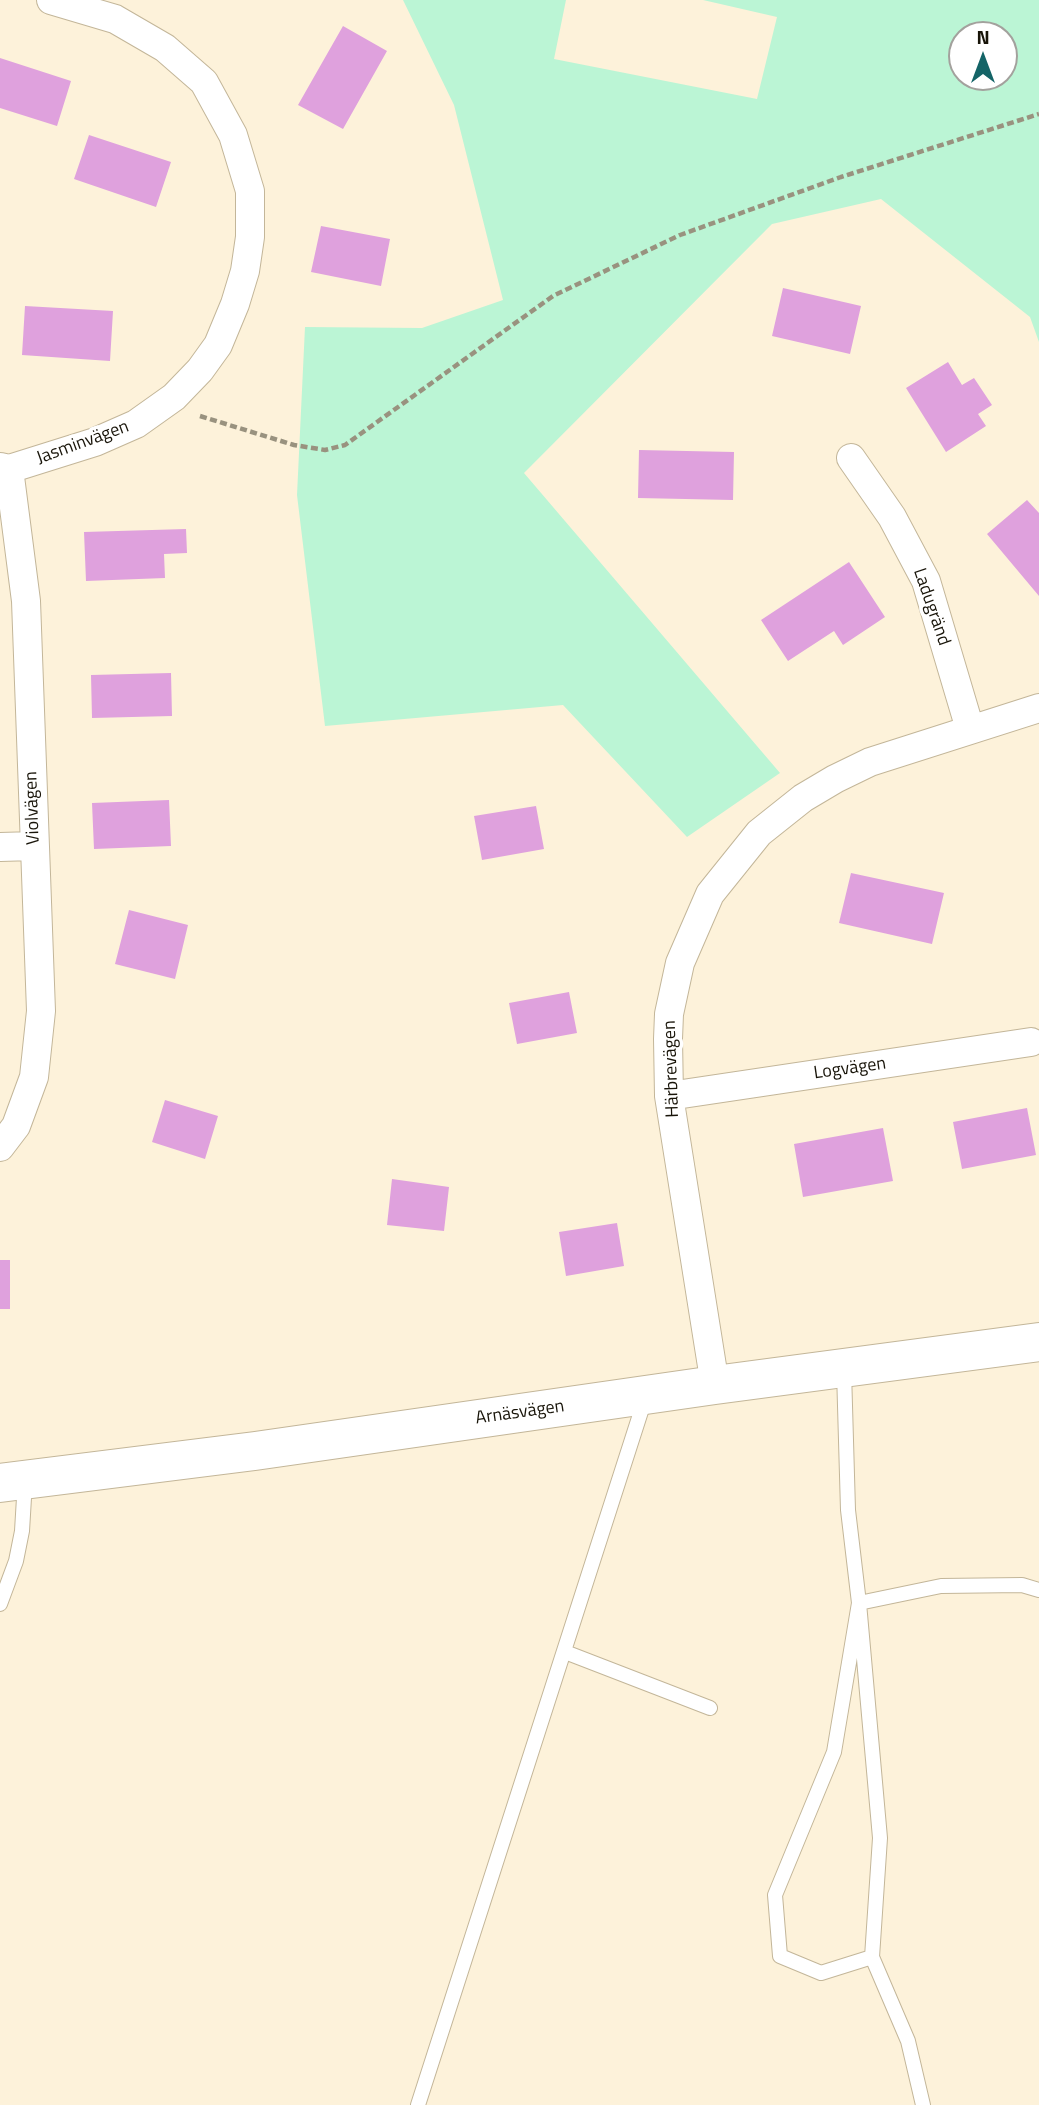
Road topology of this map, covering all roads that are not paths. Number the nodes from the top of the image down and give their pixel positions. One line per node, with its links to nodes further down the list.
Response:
1 (51, 0): 3 (street, Jasminvägen)
2 (851, 458): 5 (street, Ladugränd)
3 (4, 468): 6 (street, Violvägen)
4 (1039, 708): 5 (street, Härbrevägen)
5 (970, 729): 9 (street, Härbrevägen)
6 (34, 846): 7 (street); 10 (street, Violvägen)
7 (0, 847)
8 (1031, 1042): 9 (street, Logvägen)
9 (669, 1096): 13 (street, Härbrevägen)
10 (0, 1147)
11 (1039, 1342): 12 (street, Arnäsvägen)
12 (844, 1369): 13 (street, Arnäsvägen); 17 (lane)
13 (715, 1385): 14 (street, Arnäsvägen)
14 (646, 1395): 15 (street, Arnäsvägen); 19 (lane)
15 (12, 1481): 18 (lane)
16 (1039, 1590): 17 (lane)
17 (859, 1603): 21 (lane); 21 (lane)
18 (0, 1604)
19 (565, 1652): 20 (lane); 22 (lane)
20 (710, 1708)
21 (872, 1957): 23 (lane)
22 (418, 2105)
23 (923, 2105)

